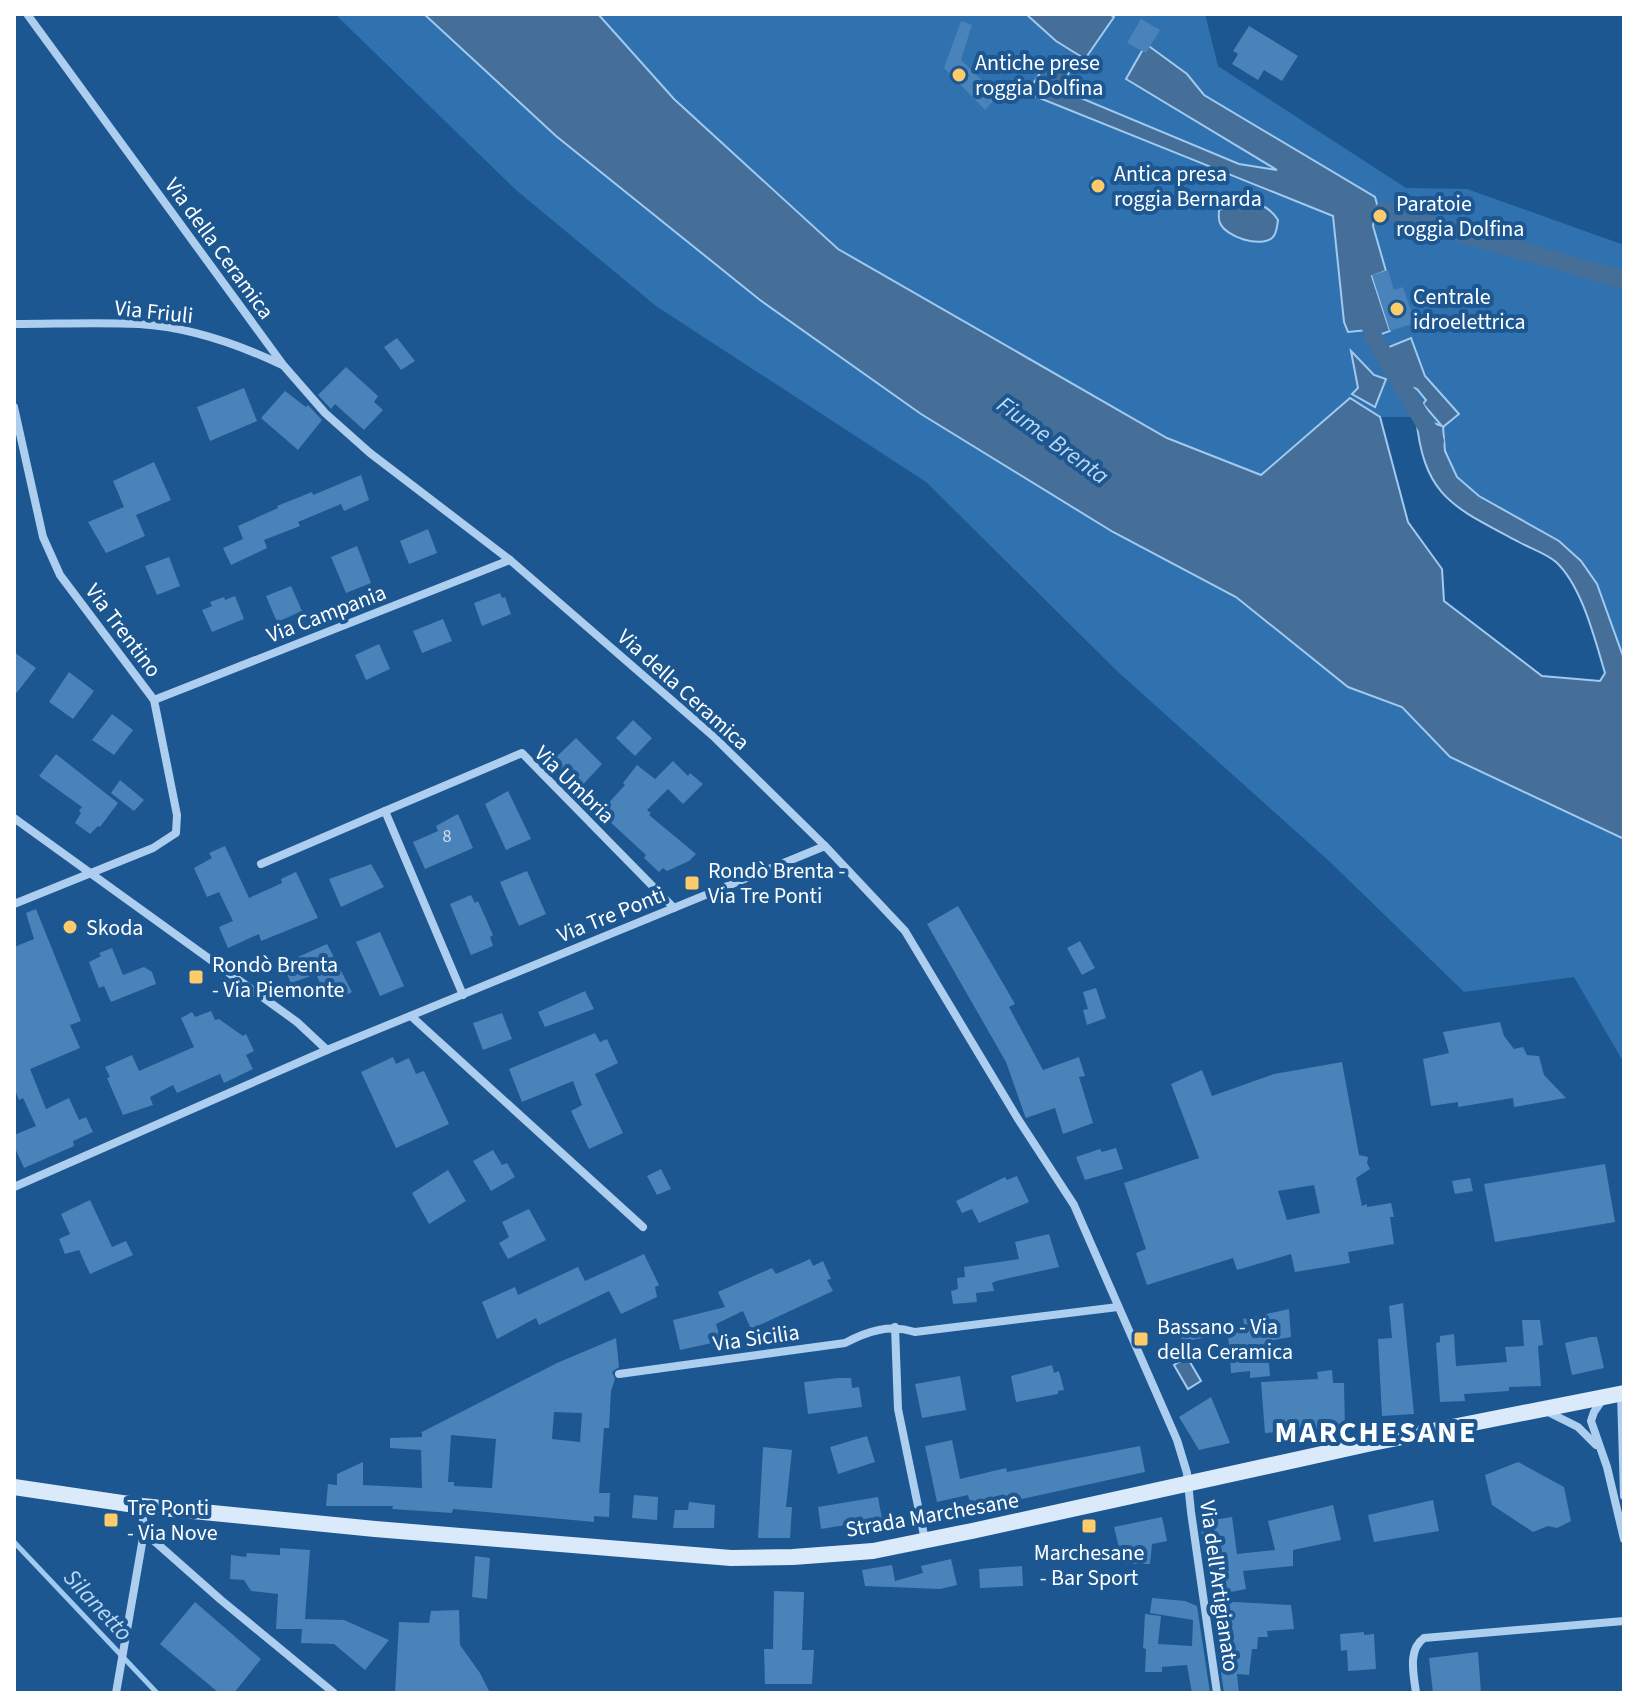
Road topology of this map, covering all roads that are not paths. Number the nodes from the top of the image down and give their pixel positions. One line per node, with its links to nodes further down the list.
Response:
1 (27, 14): 3 (street, Via della Ceramica)
2 (14, 324): 3 (street, Via Friuli)
3 (284, 366): 5 (street, Via della Ceramica)
4 (14, 407): 6 (street, Via Trentino)
5 (510, 560): 6 (street, Via Campania); 9 (street, Via della Ceramica)
6 (154, 700): 11 (street, Via Trentino)
7 (385, 811): 10 (street, Via Umbria); 13 (street, Via Umbria); 14 (street)
8 (14, 818): 11 (street)
9 (825, 846): 13 (street, Via Tre Ponti); 19 (street, Via della Ceramica)
10 (261, 864)
11 (89, 874): 12 (street); 16 (street)
12 (14, 904)
13 (674, 908): 14 (street, Via Tre Ponti)
14 (463, 995): 15 (street, Via Tre Ponti)
15 (411, 1016): 16 (street, Via Tre Ponti); 18 (street)
16 (327, 1050): 17 (street, Via Tre Ponti)
17 (14, 1187)
18 (643, 1227)
19 (1118, 1307): 20 (street, Via Sicilia); 26 (street, Via della Ceramica)
20 (895, 1327): 21 (street, Via Sicilia); 32 (street)
21 (619, 1374)
22 (1617, 1394): 23 (main road, Strada Marchesane); 24 (street); 28 (street)
23 (1539, 1409): 24 (street); 26 (main road, Strada Marchesane)
24 (1601, 1452): 31 (street)
25 (14, 1479): 27 (main road, Strada Marchesane)
26 (1188, 1484): 32 (main road, Strada Marchesane); 36 (street, Via dell'Artigianato)
27 (22, 1488): 29 (main road, Strada Marchesane)
28 (1624, 1496)
29 (142, 1506): 30 (street); 32 (main road, Strada Marchesane)
30 (144, 1532): 34 (street); 35 (street)
31 (1624, 1539)
32 (925, 1540)
33 (1624, 1621): 37 (street)
34 (116, 1693)
35 (334, 1693)
36 (1217, 1693)
37 (1416, 1693)

